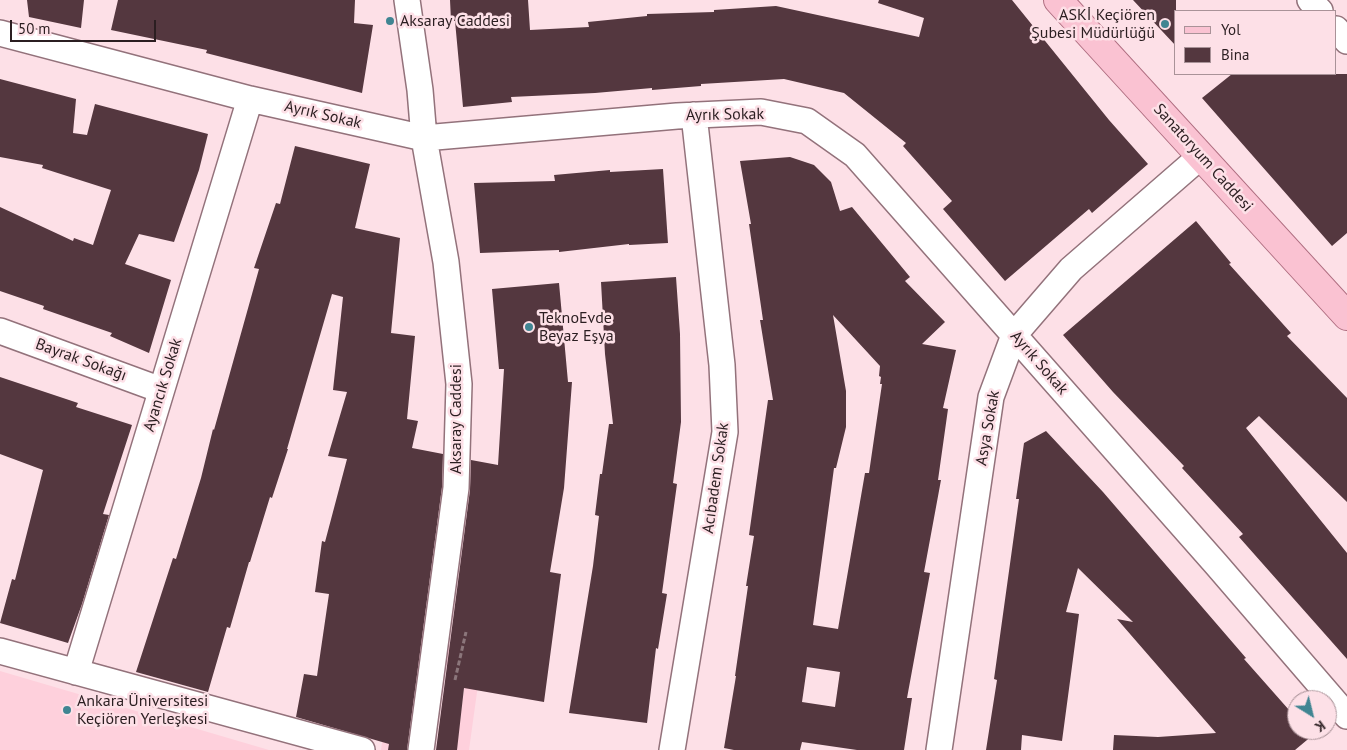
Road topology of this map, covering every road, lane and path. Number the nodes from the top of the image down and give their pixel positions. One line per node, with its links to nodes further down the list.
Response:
1 (407, 0): 10 (street, Aksaray Caddesi)
2 (1058, 0): 11 (main road, Sanatoryum Caddesi)
3 (1310, 0): 4 (street)
4 (1319, 10)
5 (1337, 30): 7 (street)
6 (0, 33): 8 (street, Ayrık Sokak)
7 (1347, 41)
8 (250, 99): 10 (street, Ayrık Sokak); 15 (street, Ayancık Sokak)
9 (694, 115): 10 (street, Ayrık Sokak); 14 (street, Ayrık Sokak); 23 (street, Acıbadem Sokak)
10 (424, 138): 22 (street, Aksaray Caddesi)
11 (1201, 156): 12 (main road, Sanatoryum Caddesi); 14 (street, Asya Sokak)
12 (1347, 316)
13 (0, 331): 15 (street, Bayrak Sokağı)
14 (1014, 335): 20 (street, Ayrık Sokak); 24 (street, Asya Sokak)
15 (161, 390): 18 (street, Ayancık Sokak)
16 (466, 632): 19 (path)
17 (0, 651): 18 (street)
18 (76, 672): 21 (street)
19 (453, 688)
20 (1347, 716)
21 (362, 750)
22 (421, 750)
23 (672, 750)
24 (939, 750)

